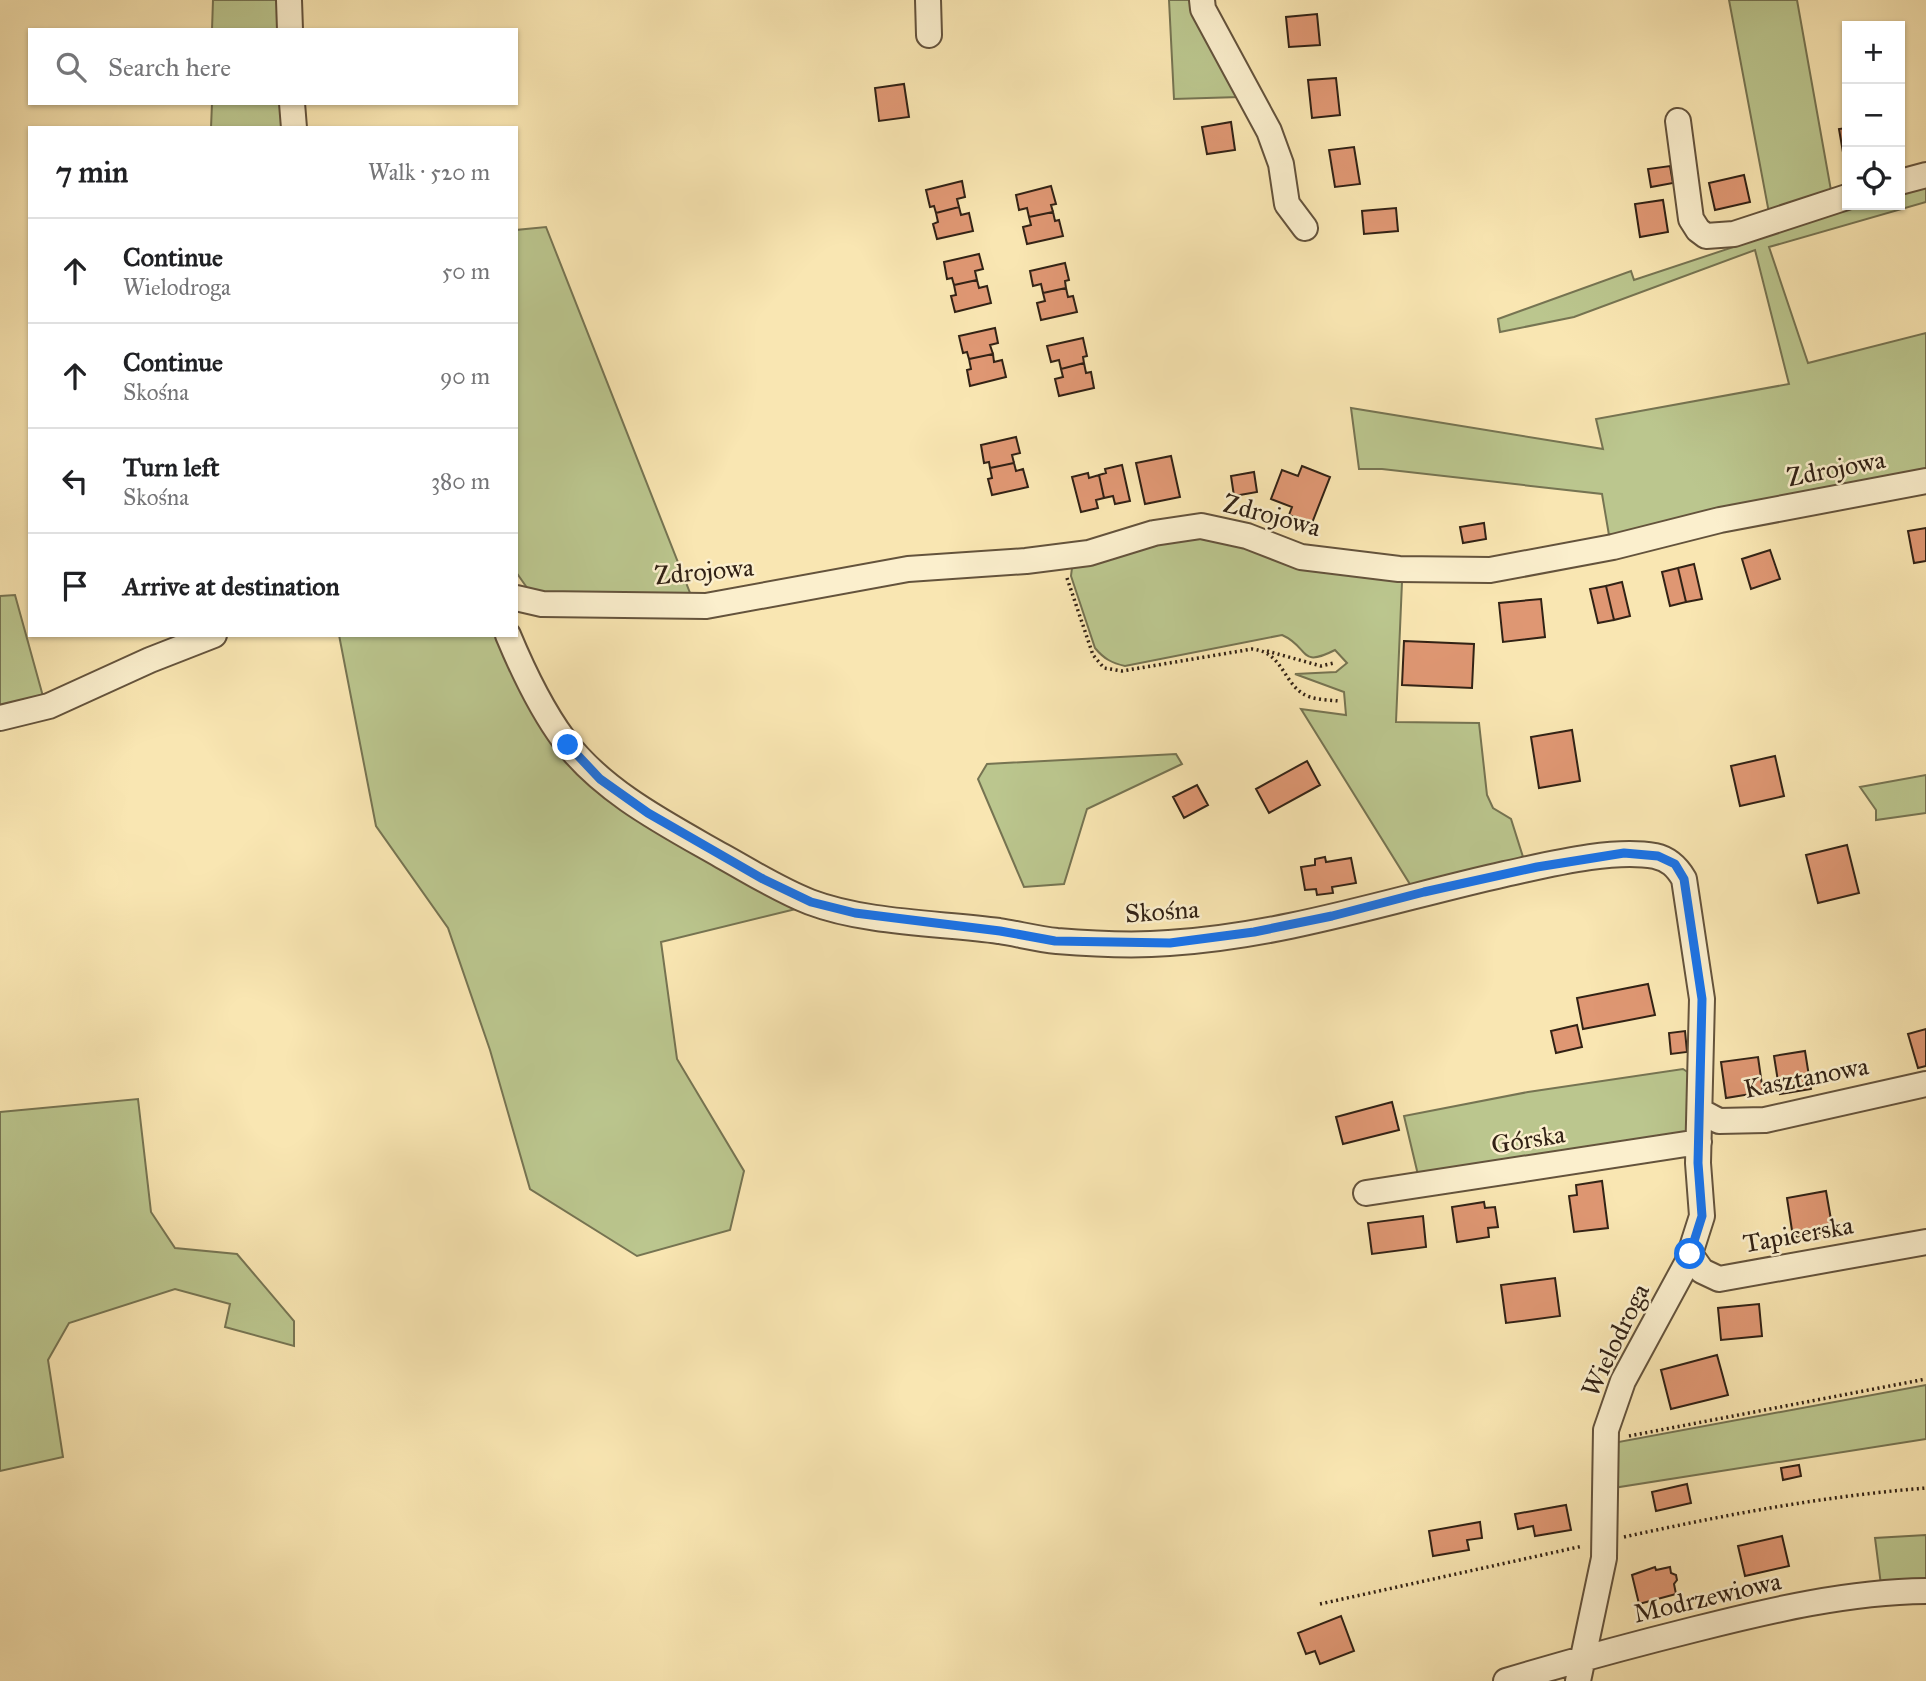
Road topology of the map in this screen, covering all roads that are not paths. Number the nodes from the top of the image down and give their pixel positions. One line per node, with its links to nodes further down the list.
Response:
1 (289, 0): 4 (street)
2 (928, 0): 5 (street)
3 (1202, 0): 12 (street)
4 (290, 28)
5 (929, 35)
6 (292, 105): 8 (street)
7 (1678, 121): 11 (street)
8 (294, 126)
9 (1926, 175): 10 (street)
10 (1905, 181)
11 (1842, 199)
12 (1305, 228)
13 (1926, 481): 14 (street, Zdrojowa)
14 (518, 598)
15 (209, 637): 17 (street)
16 (509, 637): 19 (street, Skośna)
17 (0, 718)
18 (1926, 1084): 19 (street, Kasztanowa)
19 (1699, 1111): 20 (street, Wielodroga)
20 (1699, 1143): 21 (street, Górska); 23 (street, Wielodroga)
21 (1366, 1193)
22 (1926, 1242): 23 (street, Tapicerska)
23 (1690, 1254): 25 (street, Wielodroga)
24 (1926, 1591): 25 (street, Modrzewiowa)
25 (1584, 1657): 26 (street, Modrzewiowa); 27 (street, Wielodroga)
26 (1506, 1681)
27 (1578, 1681)

